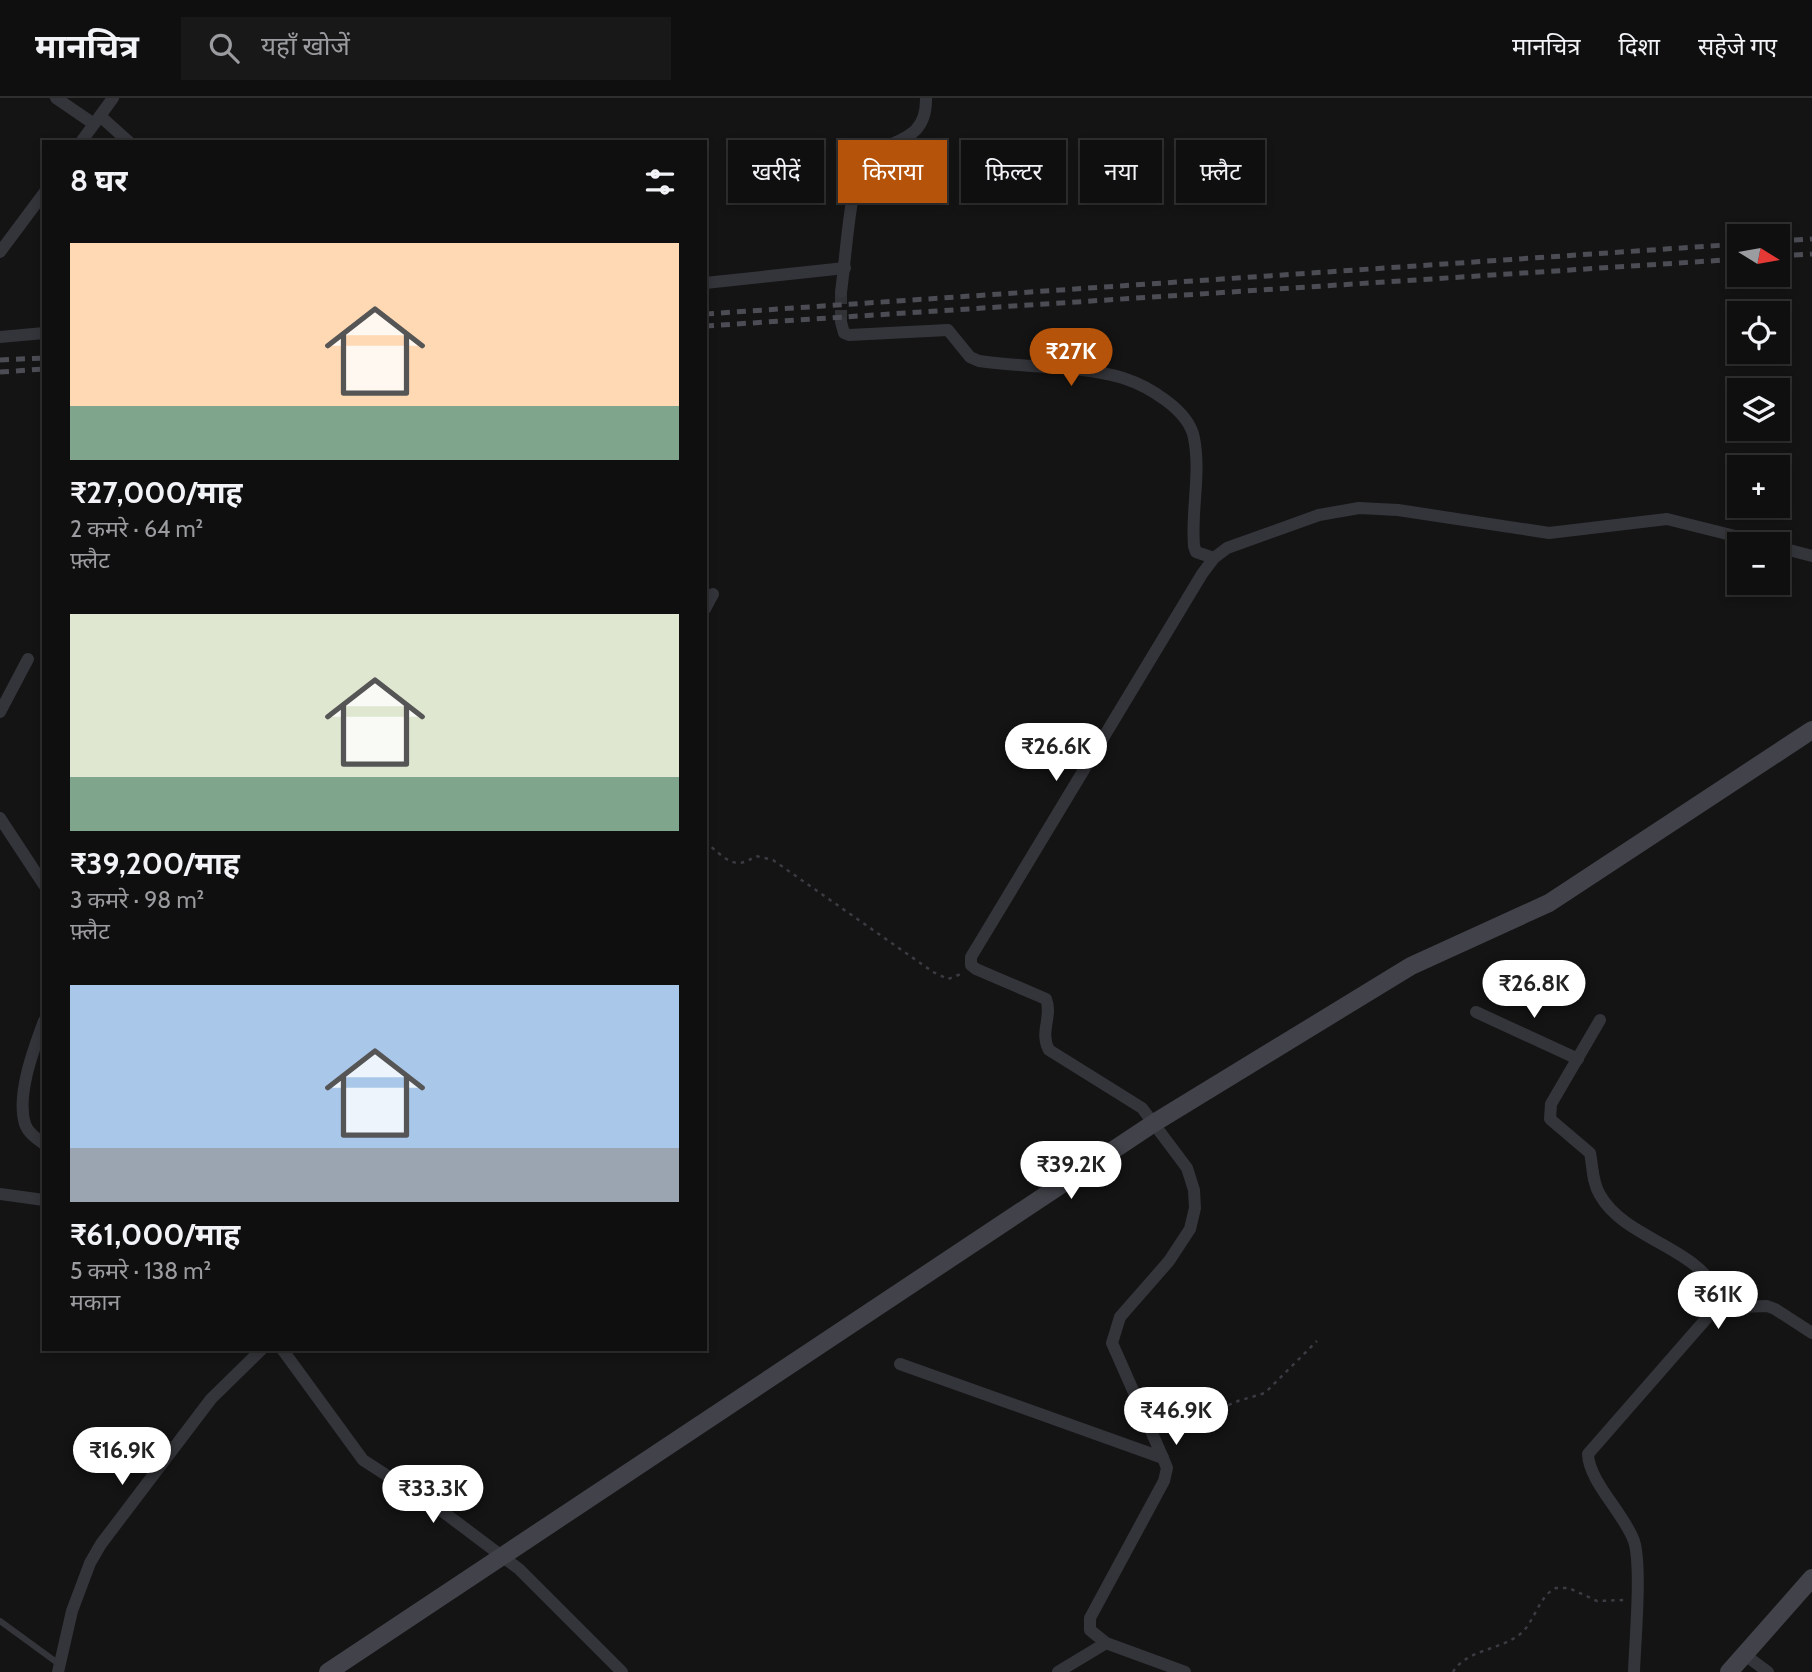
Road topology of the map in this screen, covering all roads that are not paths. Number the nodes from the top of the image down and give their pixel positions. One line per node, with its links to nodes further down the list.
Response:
1 (56, 98): 4 (street)
2 (113, 98): 4 (street)
3 (926, 98): 9 (street)
4 (97, 120): 5 (street); 6 (street)
5 (82, 140)
6 (126, 140)
7 (42, 196): 8 (street)
8 (0, 252)
9 (845, 268): 10 (street); 11 (street)
10 (707, 283)
11 (841, 292)
12 (841, 322): 18 (street)
13 (42, 333): 14 (street)
14 (0, 337)
15 (1727, 534): 18 (street)
16 (1790, 550): 17 (street)
17 (1812, 556)
18 (1214, 558): 30 (street)
19 (713, 594): 20 (street)
20 (707, 605)
21 (28, 659): 22 (street)
22 (0, 712)
23 (1812, 730): 30 (main road)
24 (0, 818): 25 (street)
25 (42, 882)
26 (1476, 1012): 29 (street)
27 (1600, 1020): 29 (street)
28 (42, 1026): 31 (street)
29 (1578, 1059): 34 (street)
30 (1154, 1123): 39 (street); 40 (main road)
31 (42, 1142)
32 (0, 1194): 33 (street)
33 (42, 1200)
34 (1717, 1292): 35 (street); 50 (street)
35 (1812, 1333)
36 (260, 1351): 45 (street)
37 (283, 1351): 40 (street)
38 (901, 1364): 39 (street)
39 (1163, 1458): 43 (street)
40 (504, 1557): 46 (main road); 47 (street)
41 (1812, 1578): 44 (main road)
42 (0, 1620): 45 (lane)
43 (1106, 1643): 48 (street); 49 (street)
44 (1745, 1655): 51 (main road); 52 (street)
45 (59, 1669)
46 (328, 1672)
47 (622, 1672)
48 (1058, 1672)
49 (1185, 1672)
50 (1634, 1672)
51 (1729, 1672)
52 (1769, 1672)

